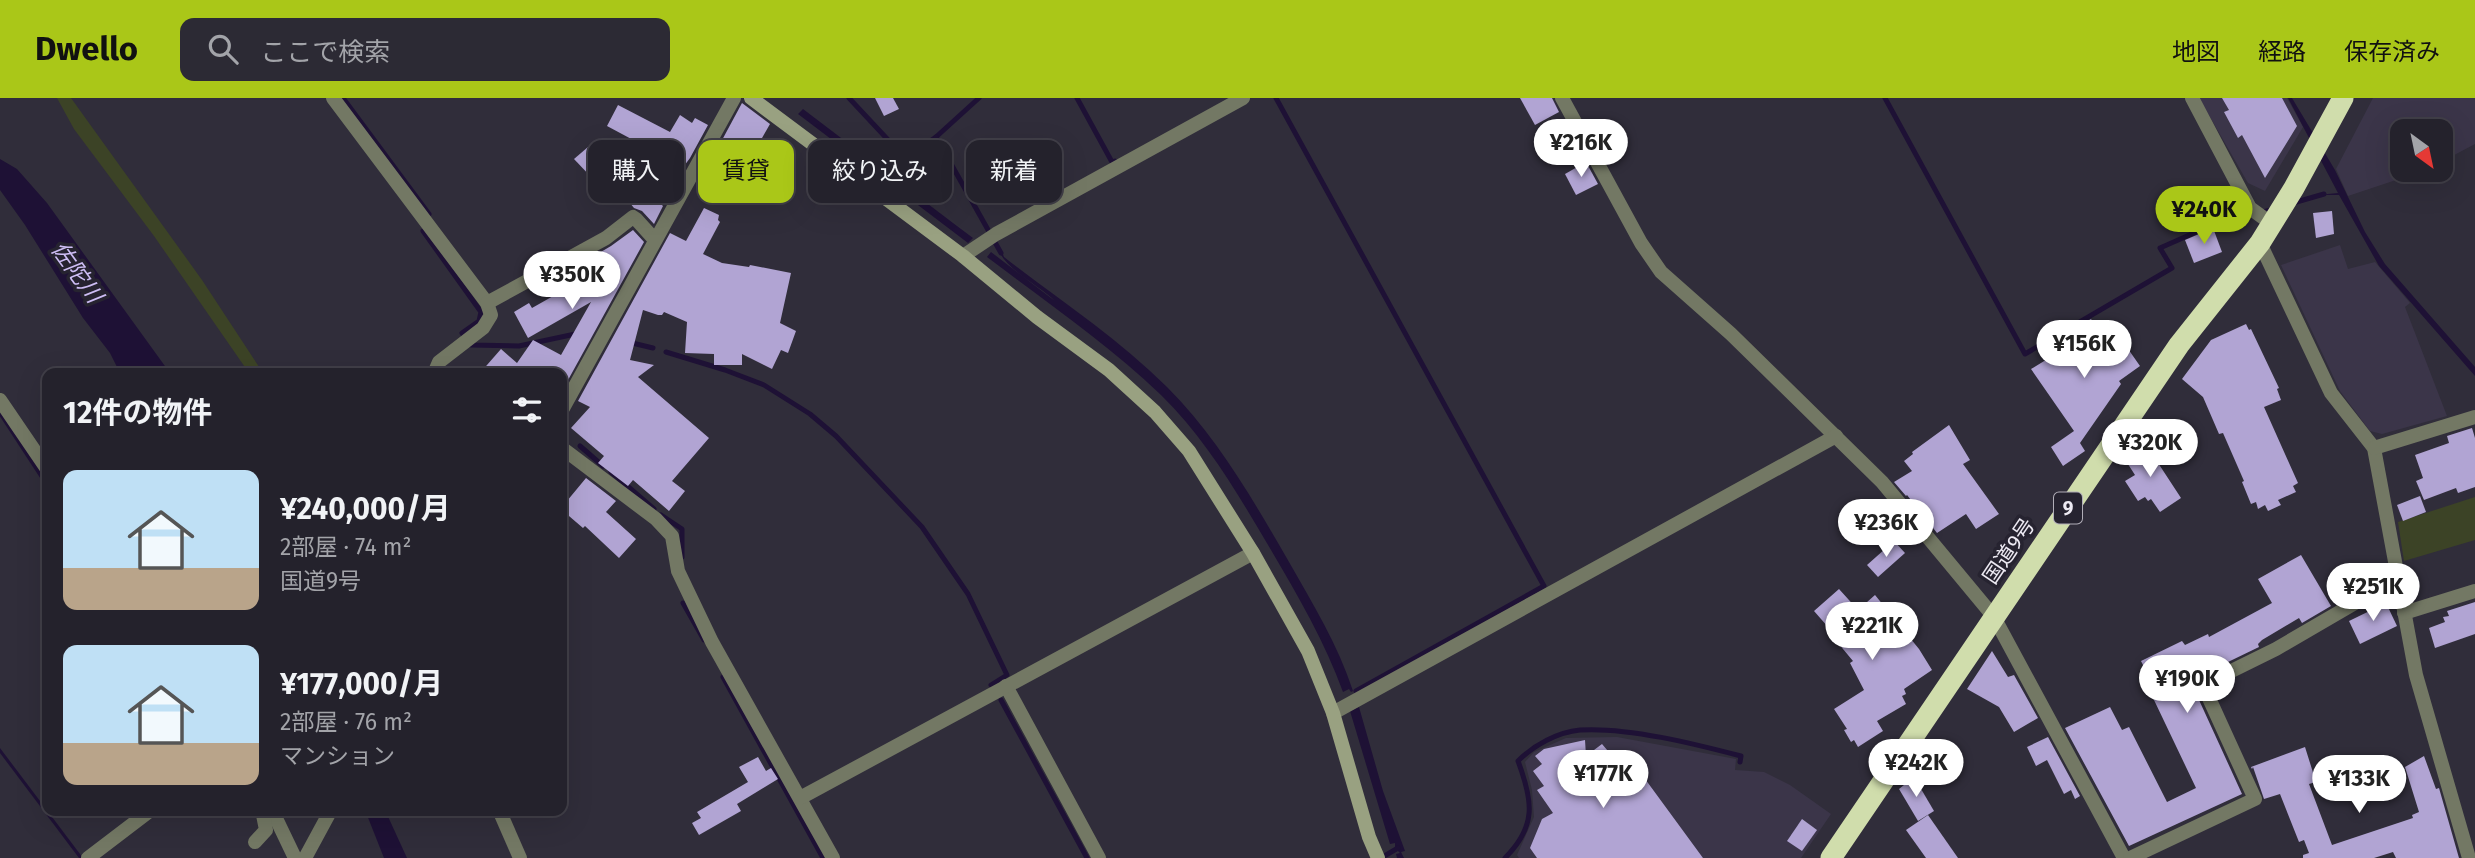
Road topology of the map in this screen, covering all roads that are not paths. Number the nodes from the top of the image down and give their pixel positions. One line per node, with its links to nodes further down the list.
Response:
1 (333, 98): 12 (street)
2 (734, 98): 9 (street)
3 (751, 98): 11 (street)
4 (1243, 98): 11 (street)
5 (1562, 98): 17 (street)
6 (2192, 98): 8 (street)
7 (2343, 98): 8 (highway, 国道9号 / 9)
8 (2272, 223): 10 (highway, 国道9号 / 9)
9 (655, 240): 12 (street); 15 (street)
10 (2260, 243): 18 (street); 25 (highway, 国道9号 / 9)
11 (963, 257): 21 (street)
12 (487, 303): 13 (street)
13 (437, 368)
14 (0, 400): 20 (street)
15 (567, 401)
16 (2475, 417): 18 (street)
17 (1836, 436): 25 (street); 27 (street)
18 (2374, 447): 22 (street)
19 (567, 452): 28 (street)
20 (42, 462)
21 (1253, 553): 26 (street); 27 (street)
22 (2398, 578): 24 (street); 43 (street)
23 (2475, 591): 24 (street)
24 (2404, 613): 44 (street)
25 (1994, 617): 41 (highway, 国道9号 / 9); 42 (street)
26 (1006, 686): 28 (street); 39 (street)
27 (1332, 713): 40 (street)
28 (800, 798): 38 (street)
29 (143, 816): 35 (street)
30 (263, 816): 34 (street)
31 (276, 816): 36 (street)
32 (327, 816): 36 (street)
33 (502, 816): 37 (street)
34 (260, 837)
35 (88, 858)
36 (302, 858)
37 (520, 858)
38 (833, 858)
39 (1099, 858)
40 (1378, 858)
41 (1831, 858)
42 (2124, 858)
43 (2130, 858)
44 (2469, 858)

